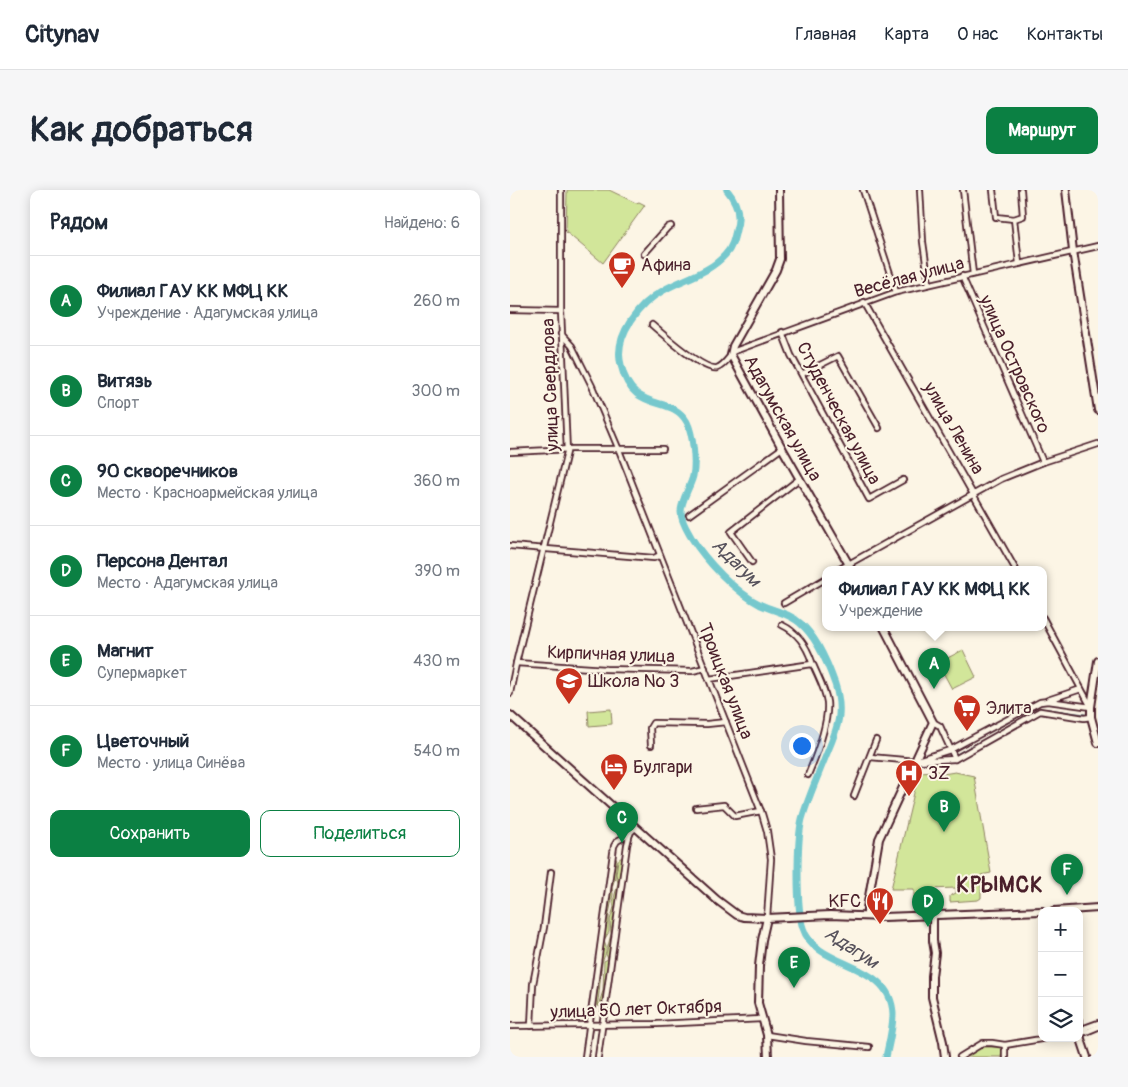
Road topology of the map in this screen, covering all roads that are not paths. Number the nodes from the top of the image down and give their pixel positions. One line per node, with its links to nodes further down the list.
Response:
1 (560, 190): 21 (street, улица Свердлова)
2 (779, 190): 25 (main road, Адагумская улица)
3 (863, 190): 18 (street)
4 (920, 190): 17 (street)
5 (963, 190): 15 (street, улица Островского)
6 (993, 190): 9 (street)
7 (1021, 190): 9 (street)
8 (1066, 190): 12 (main road)
9 (1014, 219): 14 (street)
10 (672, 226): 13 (street)
11 (1098, 246): 12 (street, Весёлая улица)
12 (1073, 251): 14 (street, Весёлая улица); 27 (main road)
13 (644, 254)
14 (1019, 263): 15 (street, Весёлая улица)
15 (973, 274): 16 (street, Весёлая улица)
16 (962, 276): 17 (street, Весёлая улица); 35 (street, улица Островского)
17 (929, 284): 18 (street, Весёлая улица)
18 (896, 292): 19 (street, Весёлая улица)
19 (864, 302): 23 (street, Весёлая улица); 38 (street, улица Ленина)
20 (510, 310): 21 (street)
21 (561, 311): 24 (street, улица Свердлова)
22 (652, 325): 25 (street, Весёлая улица)
23 (782, 332): 25 (street, Весёлая улица); 26 (street, Студенческая улица)
24 (561, 334): 32 (street, улица Свердлова); 33 (street, Троицкая улица)
25 (732, 354): 30 (main road, Адагумская улица)
26 (802, 374): 28 (street); 37 (street, Студенческая улица)
27 (1098, 410)
28 (879, 428)
29 (1098, 444): 35 (street)
30 (782, 448): 36 (main road, Адагумская улица); 39 (street)
31 (662, 449): 33 (street)
32 (567, 450): 33 (street); 34 (street); 41 (street, улица Свердлова)
33 (619, 450): 42 (street, Троицкая улица)
34 (510, 452)
35 (1043, 462): 38 (street)
36 (799, 478): 43 (street); 44 (main road, Адагумская улица)
37 (903, 480)
38 (974, 494): 45 (street); 46 (street, улица Ленина)
39 (690, 515)
40 (510, 546): 41 (street)
41 (544, 549): 42 (street); 53 (street, улица Свердлова)
42 (660, 555): 55 (street, Троицкая улица)
43 (752, 562)
44 (849, 566)
45 (852, 566)
46 (1014, 566)
47 (822, 581): 48 (street)
48 (784, 603)
49 (782, 625): 54 (street)
50 (1047, 625): 57 (street)
51 (886, 631): 63 (main road)
52 (1098, 661): 60 (main road)
53 (516, 663): 55 (street, Кирпичная улица); 58 (street, улица Свердлова)
54 (812, 664): 56 (street); 71 (street)
55 (705, 668): 56 (street, Троицкая улица)
56 (709, 679): 62 (street, Троицкая улица)
57 (1080, 689): 59 (street); 60 (street)
58 (510, 693)
59 (1045, 701): 60 (street); 67 (street)
60 (1091, 712): 65 (main road); 69 (street)
61 (510, 715): 75 (main road)
62 (726, 722): 66 (street); 74 (street, Троицкая улица)
63 (933, 722): 67 (street); 70 (main road)
64 (876, 740): 68 (street)
65 (1098, 743)
66 (651, 746)
67 (950, 750): 69 (street); 70 (street)
68 (870, 757): 70 (street); 72 (street)
69 (955, 759): 70 (street)
70 (915, 761): 82 (main road)
71 (808, 775)
72 (854, 796)
73 (696, 808): 74 (street)
74 (761, 811): 83 (street, Троицкая улица)
75 (636, 827): 76 (street); 83 (main road)
76 (630, 834): 86 (street); 89 (street)
77 (551, 872): 88 (street)
78 (1098, 908): 79 (main road)
79 (1083, 909)
80 (1038, 911): 81 (main road)
81 (934, 915): 82 (main road); 101 (main road)
82 (867, 916): 83 (main road)
83 (767, 918): 84 (main road, Троицкая улица)
84 (762, 1019): 86 (street, улица 50 лет Октября); 93 (main road, Троицкая улица)
85 (1098, 1023): 91 (street)
86 (602, 1024): 89 (street, улица 50 лет Октября); 99 (street)
87 (510, 1026): 88 (street, улица 50 лет Октября)
88 (531, 1026): 89 (street, улица 50 лет Октября)
89 (589, 1026): 98 (street)
90 (1098, 1027): 92 (street)
91 (1083, 1030)
92 (1083, 1032)
93 (767, 1035): 97 (street); 100 (main road, Троицкая улица)
94 (1038, 1040): 96 (street)
95 (1082, 1042): 104 (main road)
96 (1005, 1045): 102 (street); 103 (street)
97 (869, 1047)
98 (585, 1057)
99 (598, 1057)
100 (768, 1057)
101 (944, 1057)
102 (961, 1057)
103 (1005, 1057)
104 (1087, 1057)

